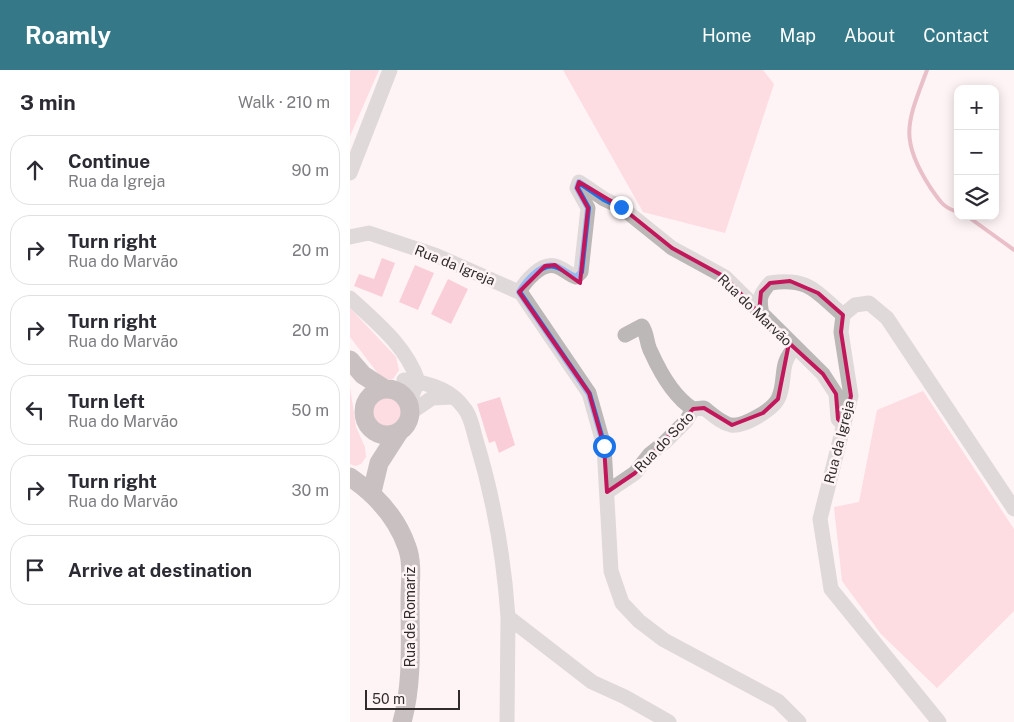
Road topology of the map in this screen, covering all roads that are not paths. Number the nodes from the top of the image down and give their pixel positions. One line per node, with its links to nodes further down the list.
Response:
1 (390, 70): 2 (street)
2 (350, 173)
3 (350, 237): 4 (street, Rua da Igreja)
4 (519, 292): 7 (street, Rua do Marvão); 22 (street)
5 (350, 298): 11 (street)
6 (843, 314): 7 (street); 16 (street, Rua da Igreja); 23 (street)
7 (762, 315): 9 (street, Rua do Marvão)
8 (625, 335): 15 (street)
9 (795, 348): 15 (street, Rua do Soto); 16 (street, Rua do Marvão)
10 (353, 364): 11 (main road); 13 (main road)
11 (401, 385): 12 (street); 13 (main road); 14 (main road)
12 (454, 397): 14 (street); 24 (street)
13 (365, 406): 17 (main road)
14 (410, 408): 18 (main road)
15 (693, 409): 22 (street, Rua do Soto)
16 (844, 425): 29 (street, Rua da Igreja)
17 (373, 430): 18 (main road); 19 (main road)
18 (398, 432): 19 (main road)
19 (379, 463): 21 (main road)
20 (350, 477): 21 (main road, Rua de Romariz)
21 (372, 492): 25 (main road, Rua de Romariz)
22 (607, 492): 28 (street)
23 (1014, 509)
24 (508, 617): 26 (street); 27 (street)
25 (402, 722)
26 (507, 722)
27 (669, 722)
28 (799, 722)
29 (939, 722)

